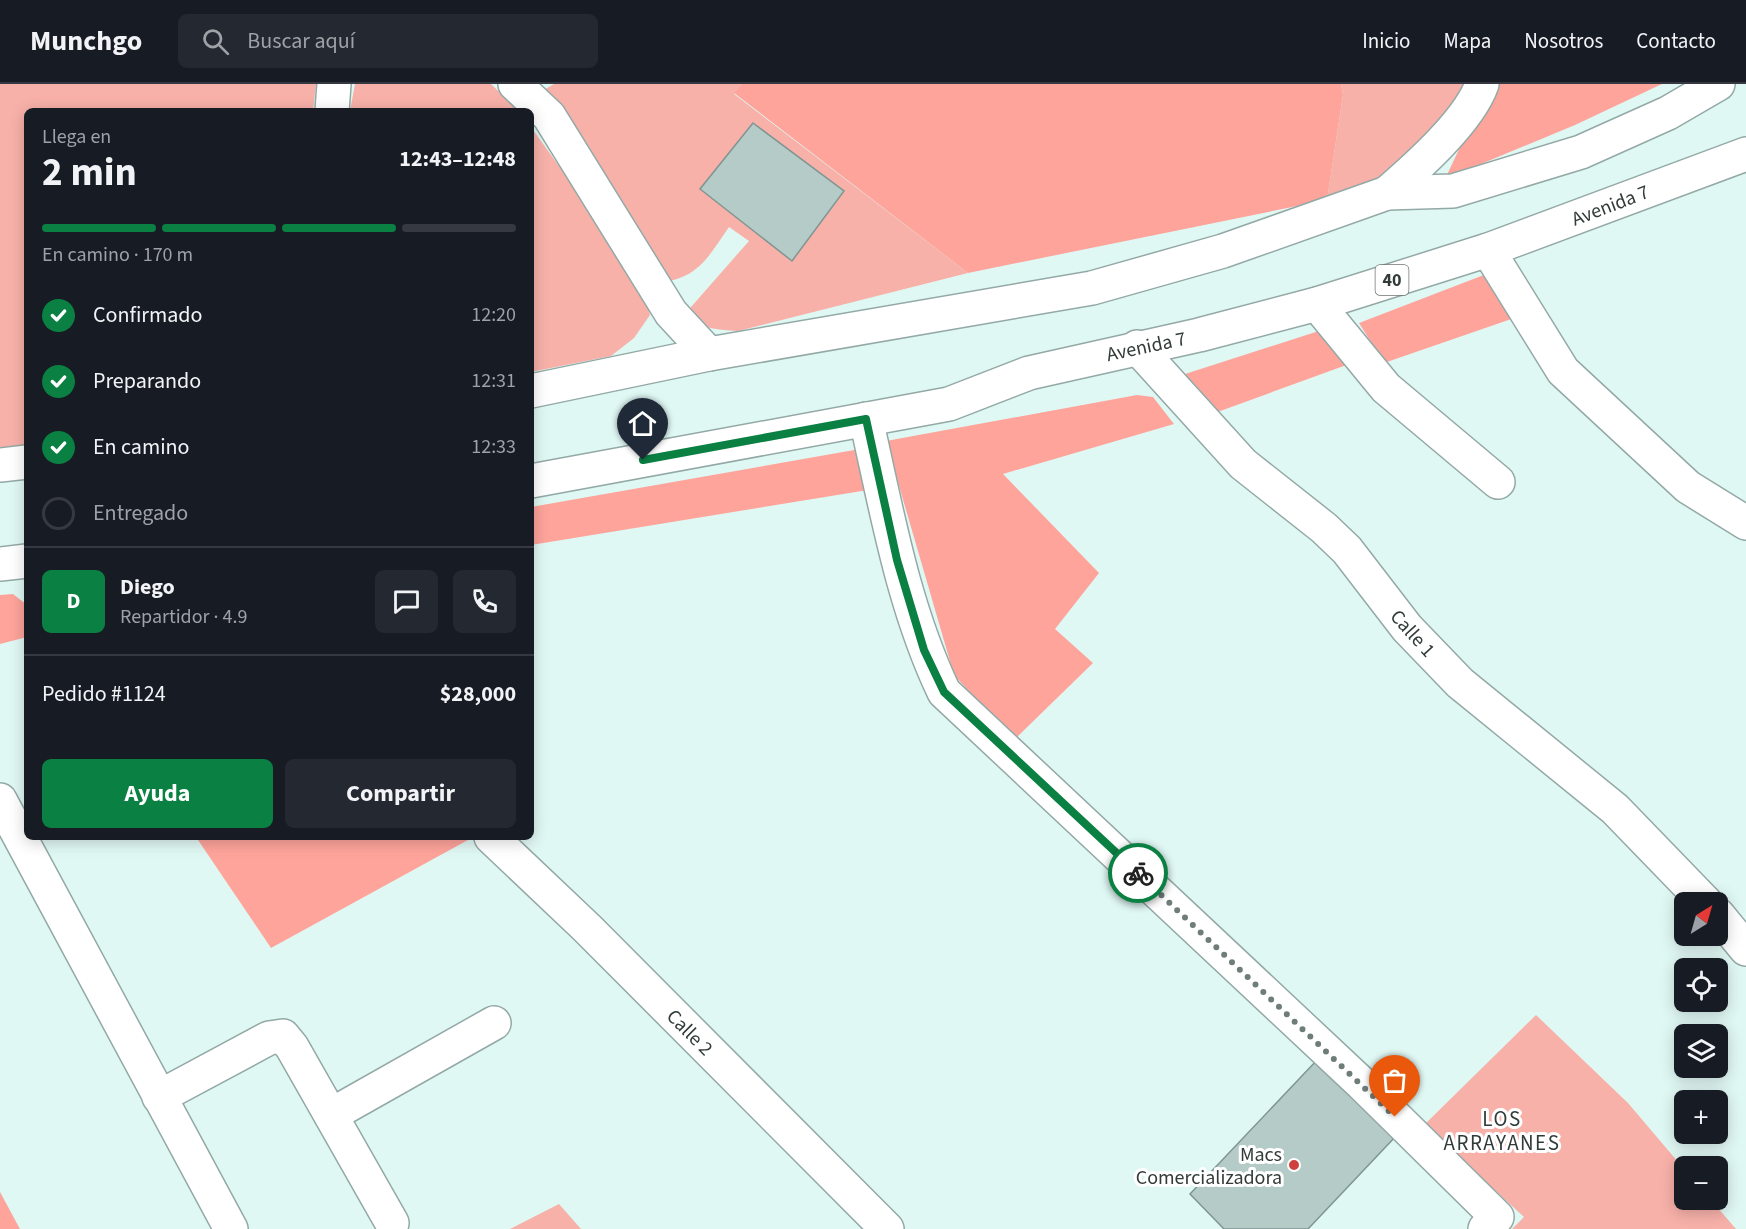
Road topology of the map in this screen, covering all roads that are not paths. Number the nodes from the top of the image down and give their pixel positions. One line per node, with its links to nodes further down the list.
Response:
1 (334, 84): 5 (street)
2 (1482, 84): 7 (street)
3 (1718, 84): 7 (street)
4 (526, 87): 11 (street)
5 (332, 108)
6 (1746, 154): 8 (street, Avenida 7 / 40)
7 (1388, 193): 11 (street)
8 (1488, 250): 9 (street, Avenida 7 / 40); 18 (street)
9 (1317, 304): 10 (street, Avenida 7 / 40); 17 (street)
10 (1137, 347): 13 (street, Avenida 7 / 40); 23 (street, Calle 1)
11 (709, 354): 12 (street)
12 (534, 390)
13 (866, 419): 16 (street, Avenida 7 / 40); 30 (street)
14 (24, 462): 15 (street)
15 (0, 465)
16 (534, 480)
17 (1498, 482)
18 (1746, 523)
19 (24, 561): 20 (street)
20 (0, 564)
21 (0, 800): 27 (street)
22 (494, 840): 31 (street, Calle 2)
23 (1695, 892)
24 (1728, 928): 25 (street)
25 (1746, 950)
26 (495, 1023): 28 (street)
27 (159, 1097): 28 (street); 32 (street)
28 (331, 1115): 29 (street)
29 (392, 1223)
30 (1491, 1223)
31 (874, 1226)
32 (231, 1229)

